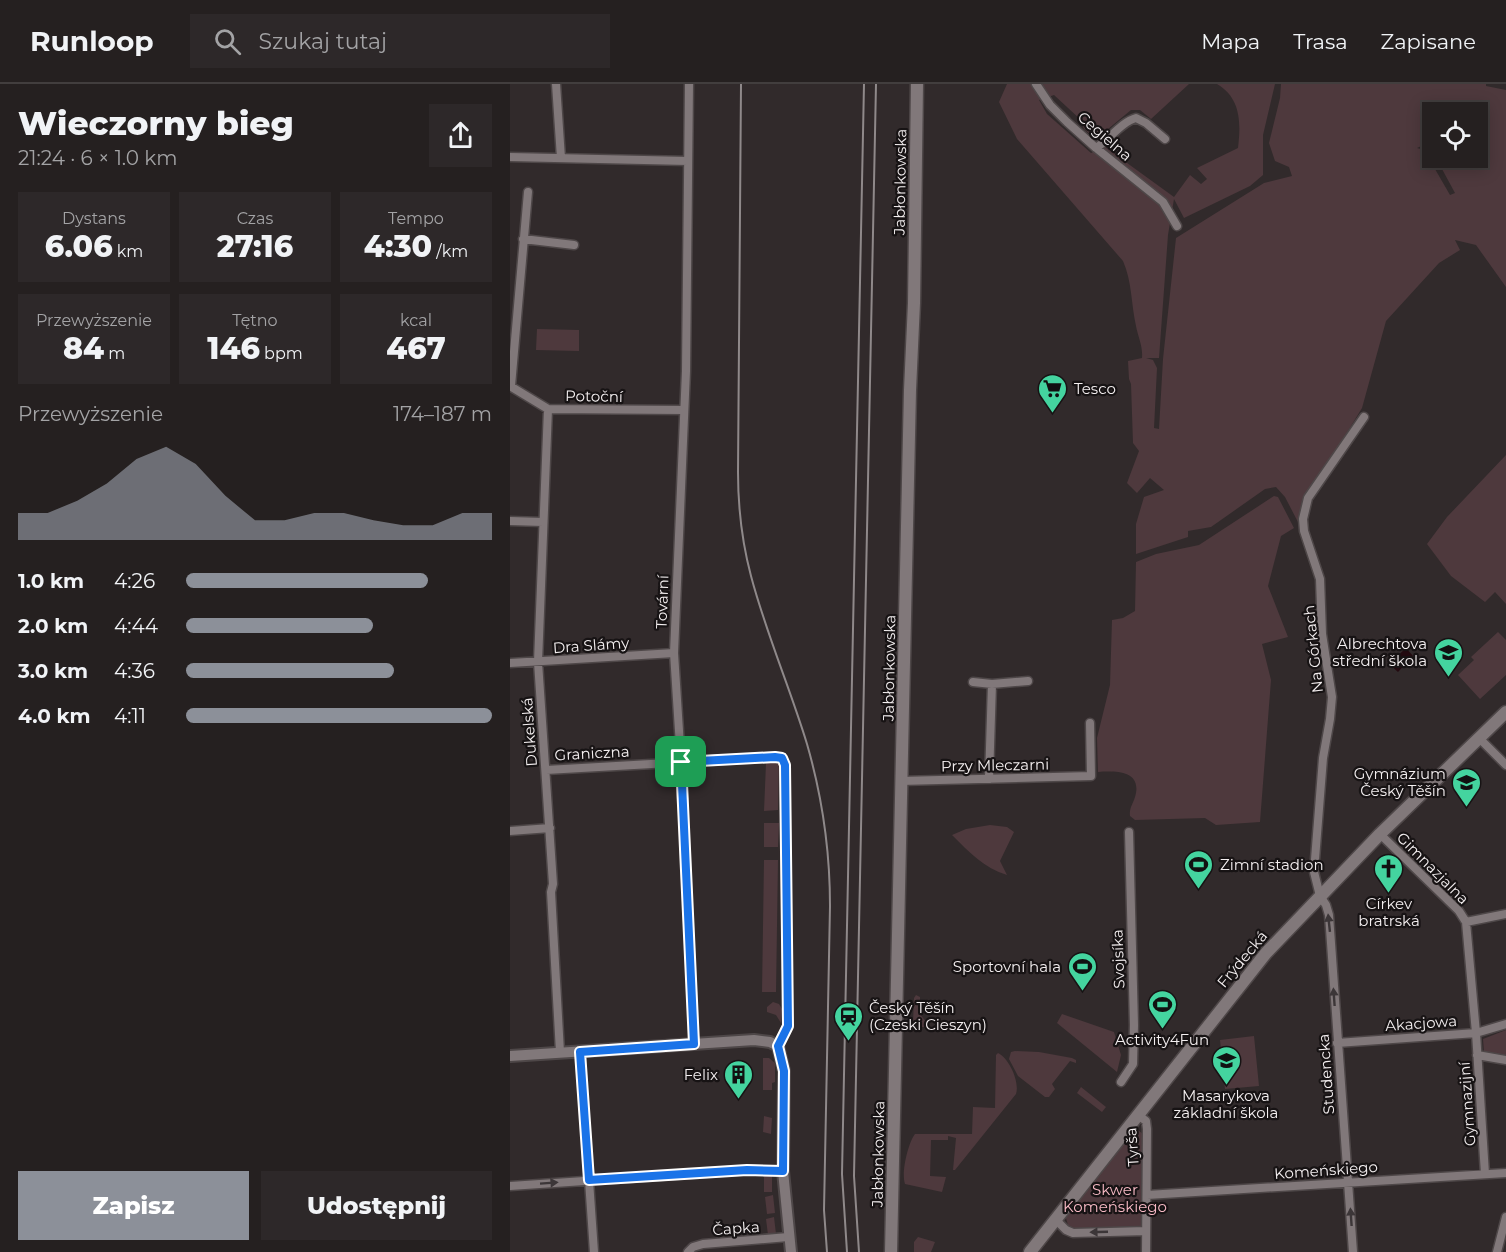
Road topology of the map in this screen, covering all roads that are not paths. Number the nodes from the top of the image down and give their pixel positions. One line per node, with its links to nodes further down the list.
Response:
1 (556, 84): 8 (street)
2 (689, 84): 9 (street, Tovární)
3 (916, 84): 33 (main road, Jabłonkowska)
4 (1036, 84): 6 (street, Cegielna)
5 (1165, 139): 6 (street)
6 (1096, 148): 11 (street, Cegielna)
7 (510, 157): 8 (street)
8 (561, 158): 9 (street)
9 (687, 161): 16 (street, Tovární)
10 (528, 192): 12 (street)
11 (1176, 226)
12 (523, 238): 13 (street); 14 (street)
13 (574, 245)
14 (510, 386): 15 (street, Potoční)
15 (548, 409): 16 (street, Potoční); 19 (street, Dukelská)
16 (684, 410): 20 (street, Tovární)
17 (1364, 417): 38 (street, Na Górkach)
18 (510, 521): 19 (street)
19 (543, 522): 21 (street, Dukelská)
20 (674, 653): 21 (street, Dra Slámy); 29 (street, Tovární)
21 (538, 662): 22 (street, Dra Slámy); 31 (street, Dukelská)
22 (510, 663)
23 (1028, 681): 25 (street)
24 (972, 682): 25 (street)
25 (992, 684): 32 (street)
26 (1506, 712): 28 (main road, Frýdecká)
27 (1090, 723): 32 (street, Przy Mleczarni)
28 (1483, 742): 30 (street); 37 (main road, Frýdecká)
29 (681, 762): 31 (street, Graniczna); 44 (street, Tovární); 45 (street, Graniczna)
30 (1506, 765)
31 (546, 770): 34 (street, Dukelská)
32 (989, 778): 33 (street, Przy Mleczarni)
33 (900, 781): 67 (main road, Jabłonkowska)
34 (550, 828): 35 (street); 46 (street, Dukelská)
35 (510, 831)
36 (1129, 832): 51 (street, Svojsíka)
37 (1380, 834): 38 (main road, Frýdecká); 40 (street, Gimnazjalna)
38 (1320, 896): 43 (street, Studencka, one-way to 38); 52 (main road, Frýdecká)
39 (1506, 914): 40 (street)
40 (1466, 922): 42 (street, Gymnazijní)
41 (1506, 1024): 42 (street, Akacjowa)
42 (1476, 1033): 43 (street, Akacjowa); 48 (street, Gymnazijní)
43 (1337, 1043): 57 (street, Studencka)
44 (694, 1044): 45 (street); 47 (street)
45 (778, 1046): 53 (street)
46 (560, 1052): 47 (street); 49 (street)
47 (580, 1052): 56 (street)
48 (1477, 1055): 50 (street); 55 (street, Gymnazijní)
49 (510, 1056)
50 (1506, 1060)
51 (1121, 1082)
52 (1138, 1115): 59 (street, Tyrša); 61 (main road, Frýdecká)
53 (783, 1171): 56 (street); 63 (street)
54 (1506, 1173): 55 (street, Komeńskiego)
55 (1485, 1174): 57 (street, Komeńskiego)
56 (589, 1180): 58 (street, one-way to 56); 64 (street)
57 (1348, 1182): 59 (street, Komeńskiego); 70 (street, Studencka, one-way to 57)
58 (510, 1186)
59 (1147, 1195): 62 (street, Tyrša)
60 (1506, 1216): 71 (street)
61 (1056, 1220): 62 (street, one-way to 61); 68 (main road, Frýdecká)
62 (1146, 1231): 69 (street, Tyrša)
63 (788, 1237): 65 (street, Čapka); 66 (street)
64 (594, 1252)
65 (688, 1252)
66 (791, 1252)
67 (891, 1252)
68 (1030, 1252)
69 (1146, 1252)
70 (1353, 1252)
71 (1497, 1252)

